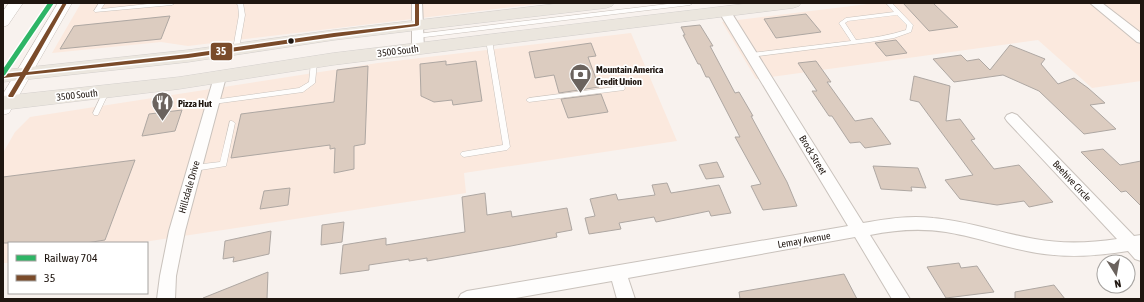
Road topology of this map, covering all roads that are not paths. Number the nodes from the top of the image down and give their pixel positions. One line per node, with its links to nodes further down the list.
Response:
1 (16, 3): 14 (main road)
2 (65, 3): 22 (main road)
3 (102, 3): 4 (lane)
4 (172, 3)
5 (238, 3): 19 (lane)
6 (417, 3): 15 (street)
7 (606, 3): 15 (main road, 3500 South)
8 (690, 3): 15 (lane)
9 (793, 3): 12 (main road, 3500 South)
10 (889, 3): 13 (lane)
11 (1095, 3): 16 (street)
12 (725, 12): 17 (main road, 3500 South); 20 (street, Brock Street)
13 (899, 13): 18 (lane); 18 (lane)
14 (3, 22)
15 (417, 37): 17 (main road, 3500 South); 19 (main road, 3500 South); 21 (main road, 3500 South)
16 (1141, 39)
17 (489, 40): 33 (lane)
18 (854, 42): 20 (lane)
19 (236, 49): 22 (main road, 3500 South)
20 (751, 55): 35 (street, Brock Street)
21 (314, 62): 24 (main road, 3500 South); 28 (lane)
22 (23, 74): 23 (main road, 3500 South); 29 (main road)
23 (3, 76)
24 (220, 77): 26 (main road, 3500 South); 28 (street, Hillsdale Drive)
25 (622, 88): 27 (lane)
26 (106, 92): 29 (main road, 3500 South); 30 (lane)
27 (529, 100)
28 (213, 102): 34 (street, Hillsdale Drive)
29 (4, 105)
30 (96, 113)
31 (1012, 118): 36 (street, Beehive Circle)
32 (232, 123): 34 (lane)
33 (464, 154)
34 (194, 168): 38 (street, Hillsdale Drive)
35 (859, 230): 36 (street, Lemay Avenue); 37 (street, Lemay Avenue); 41 (street, Brock Street)
36 (1138, 247)
37 (618, 272): 39 (street, Lemay Avenue); 40 (street)
38 (166, 299)
39 (467, 299)
40 (626, 299)
41 (901, 299)

